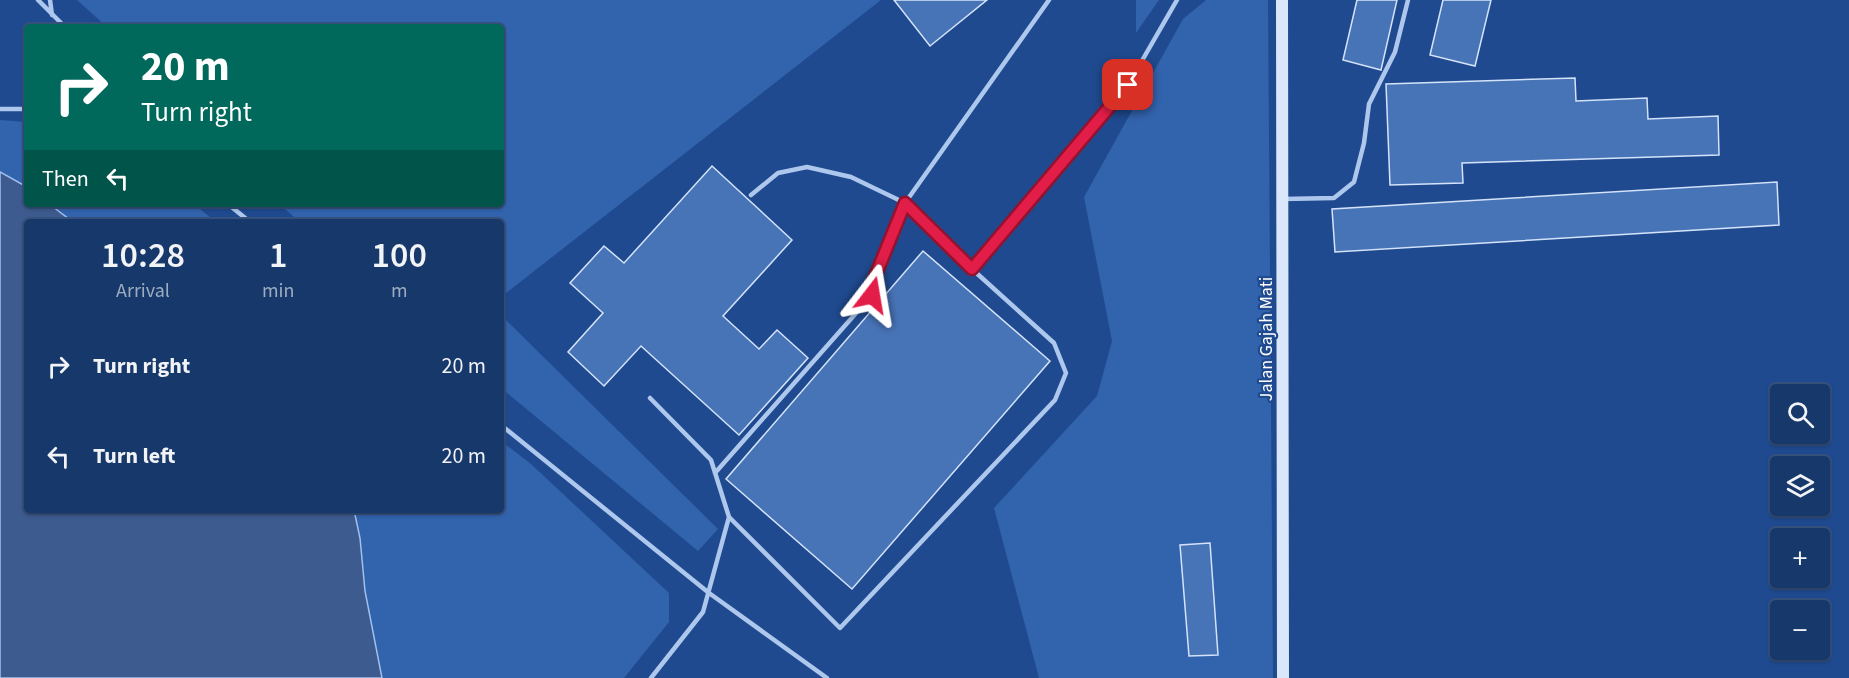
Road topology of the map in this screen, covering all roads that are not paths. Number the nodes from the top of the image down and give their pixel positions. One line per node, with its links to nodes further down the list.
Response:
1 (38, 0): 7 (lane)
2 (50, 0): 7 (lane)
3 (1049, 0): 13 (lane)
4 (1178, 0): 16 (lane)
5 (1282, 0): 12 (main road, Jalan Gajah Mati)
6 (1408, 0): 12 (lane)
7 (52, 15): 8 (lane)
8 (62, 24)
9 (0, 109): 10 (lane)
10 (24, 109)
11 (751, 195): 13 (lane)
12 (1283, 199): 24 (main road, Jalan Gajah Mati)
13 (905, 203): 16 (lane); 19 (lane)
14 (232, 207): 15 (lane)
15 (246, 219)
16 (972, 269): 20 (lane)
17 (651, 398): 19 (lane)
18 (504, 427): 21 (lane)
19 (715, 473): 20 (lane)
20 (729, 517): 21 (lane)
21 (709, 592): 22 (lane); 23 (lane)
22 (651, 678)
23 (826, 678)
24 (1283, 678)

